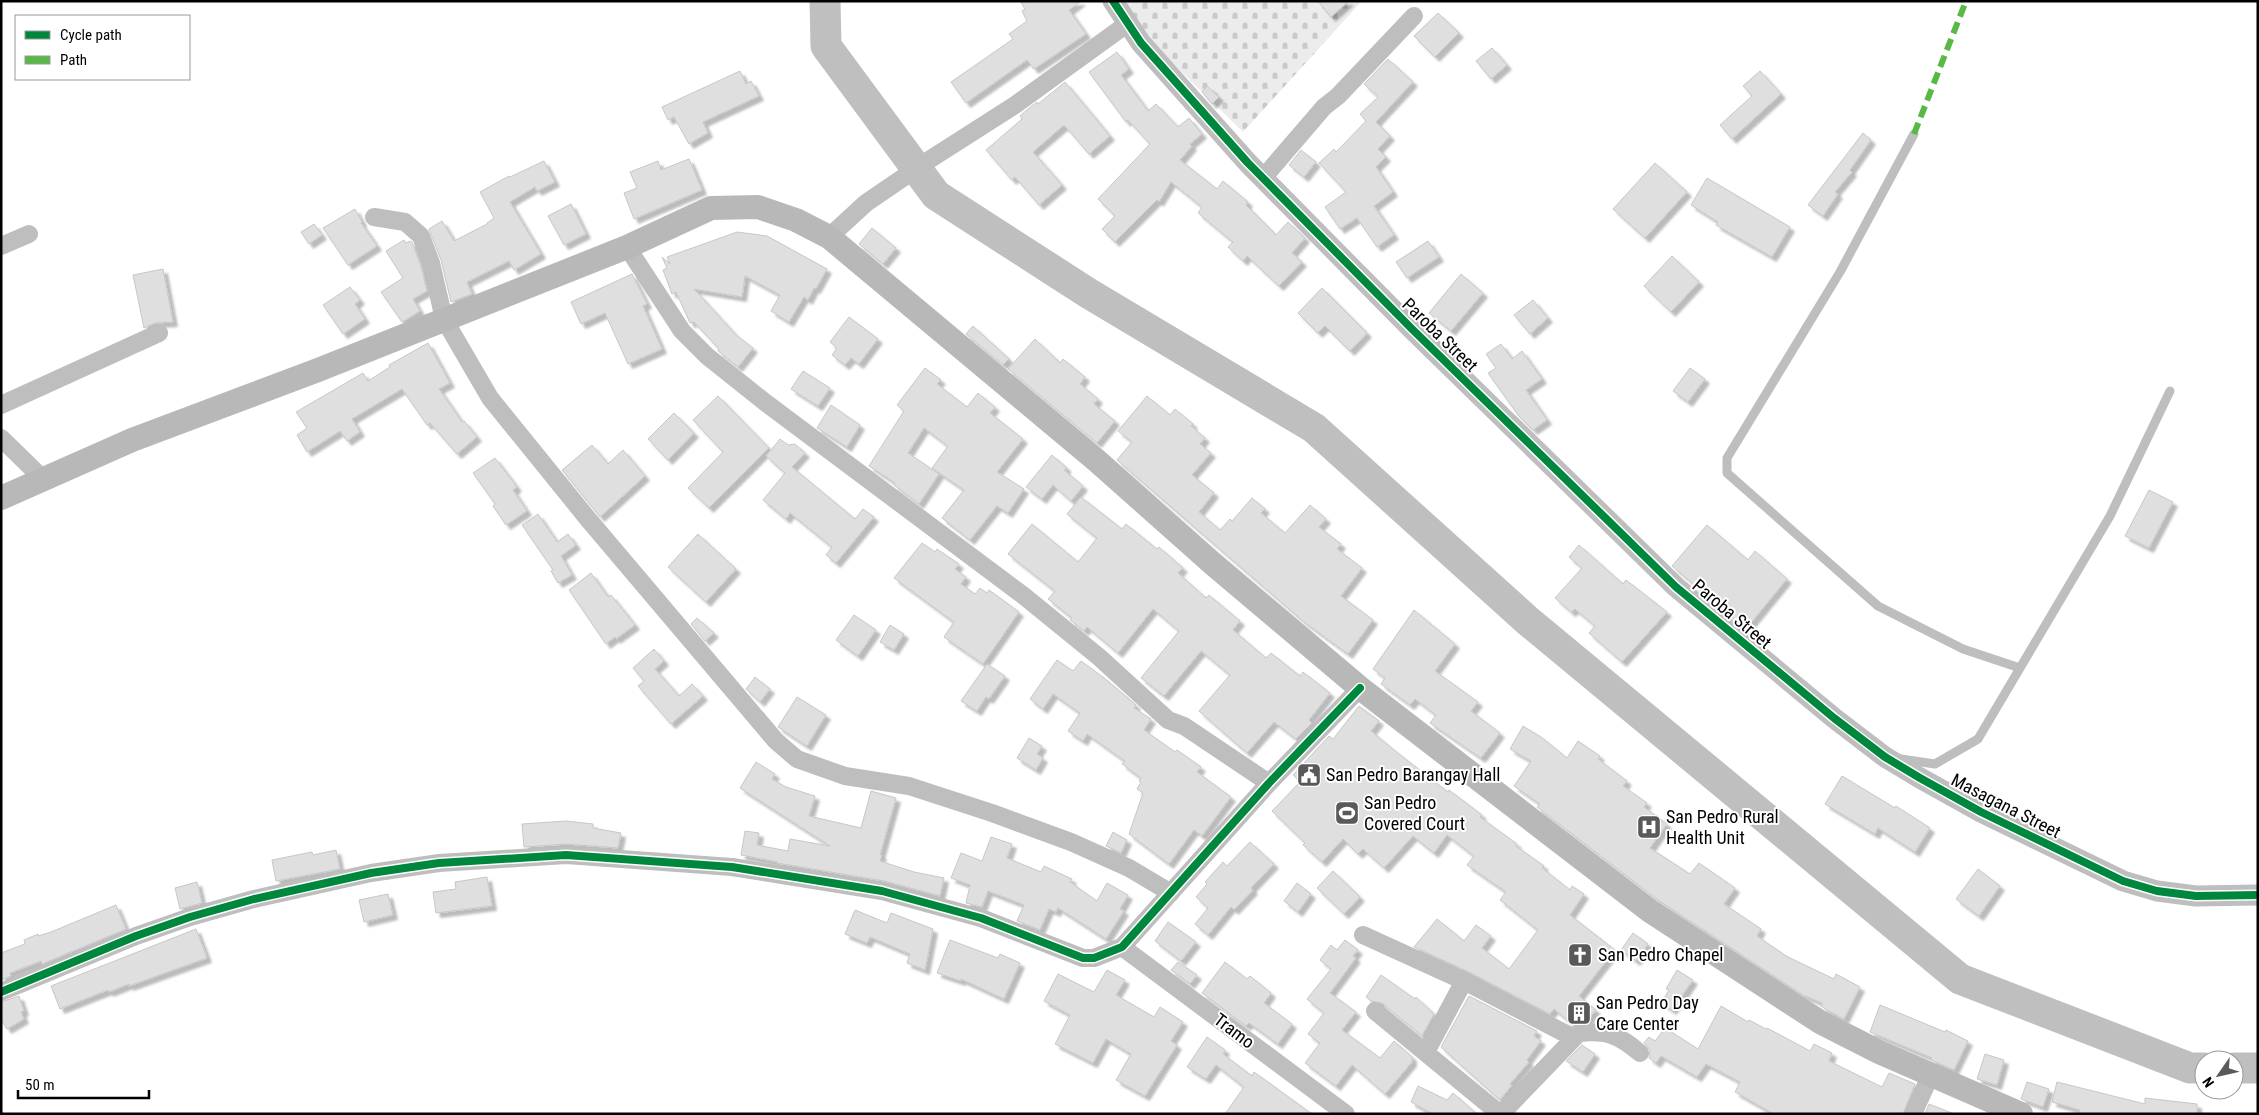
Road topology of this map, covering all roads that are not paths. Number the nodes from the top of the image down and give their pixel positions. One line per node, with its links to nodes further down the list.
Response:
1 (1113, 1): 3 (street, Paroba Street)
2 (1414, 16): 5 (street)
3 (1127, 24): 5 (street, Paroba Street); 8 (street)
4 (1914, 134): 19 (lane)
5 (1263, 178): 18 (street, Paroba Street)
6 (374, 217): 11 (street)
7 (29, 234): 9 (street)
8 (829, 237): 10 (main road); 20 (main road)
9 (1, 246)
10 (627, 247): 11 (main road); 22 (street)
11 (444, 319): 16 (main road); 23 (street)
12 (159, 333): 14 (street)
13 (2170, 391): 19 (lane)
14 (1, 405)
15 (1, 438): 16 (street)
16 (43, 479): 17 (main road)
17 (1, 498)
18 (1771, 667): 21 (street, Masagana Street)
19 (2020, 668): 21 (lane)
20 (1360, 688): 22 (street); 33 (main road)
21 (1886, 757): 24 (street, Masagana Street)
22 (1269, 783): 23 (street)
23 (1171, 893): 26 (street)
24 (2258, 895)
25 (1363, 935): 27 (street)
26 (1122, 947): 28 (street); 34 (street, Tramo)
27 (1464, 982): 30 (street); 31 (street)
28 (1, 992)
29 (1376, 1011): 31 (street)
30 (1574, 1038): 32 (street); 35 (street)
31 (1426, 1052): 35 (street)
32 (1640, 1053)
33 (1931, 1074): 36 (street); 37 (main road)
34 (1346, 1114)
35 (1501, 1114)
36 (1914, 1114)
37 (2021, 1114)

